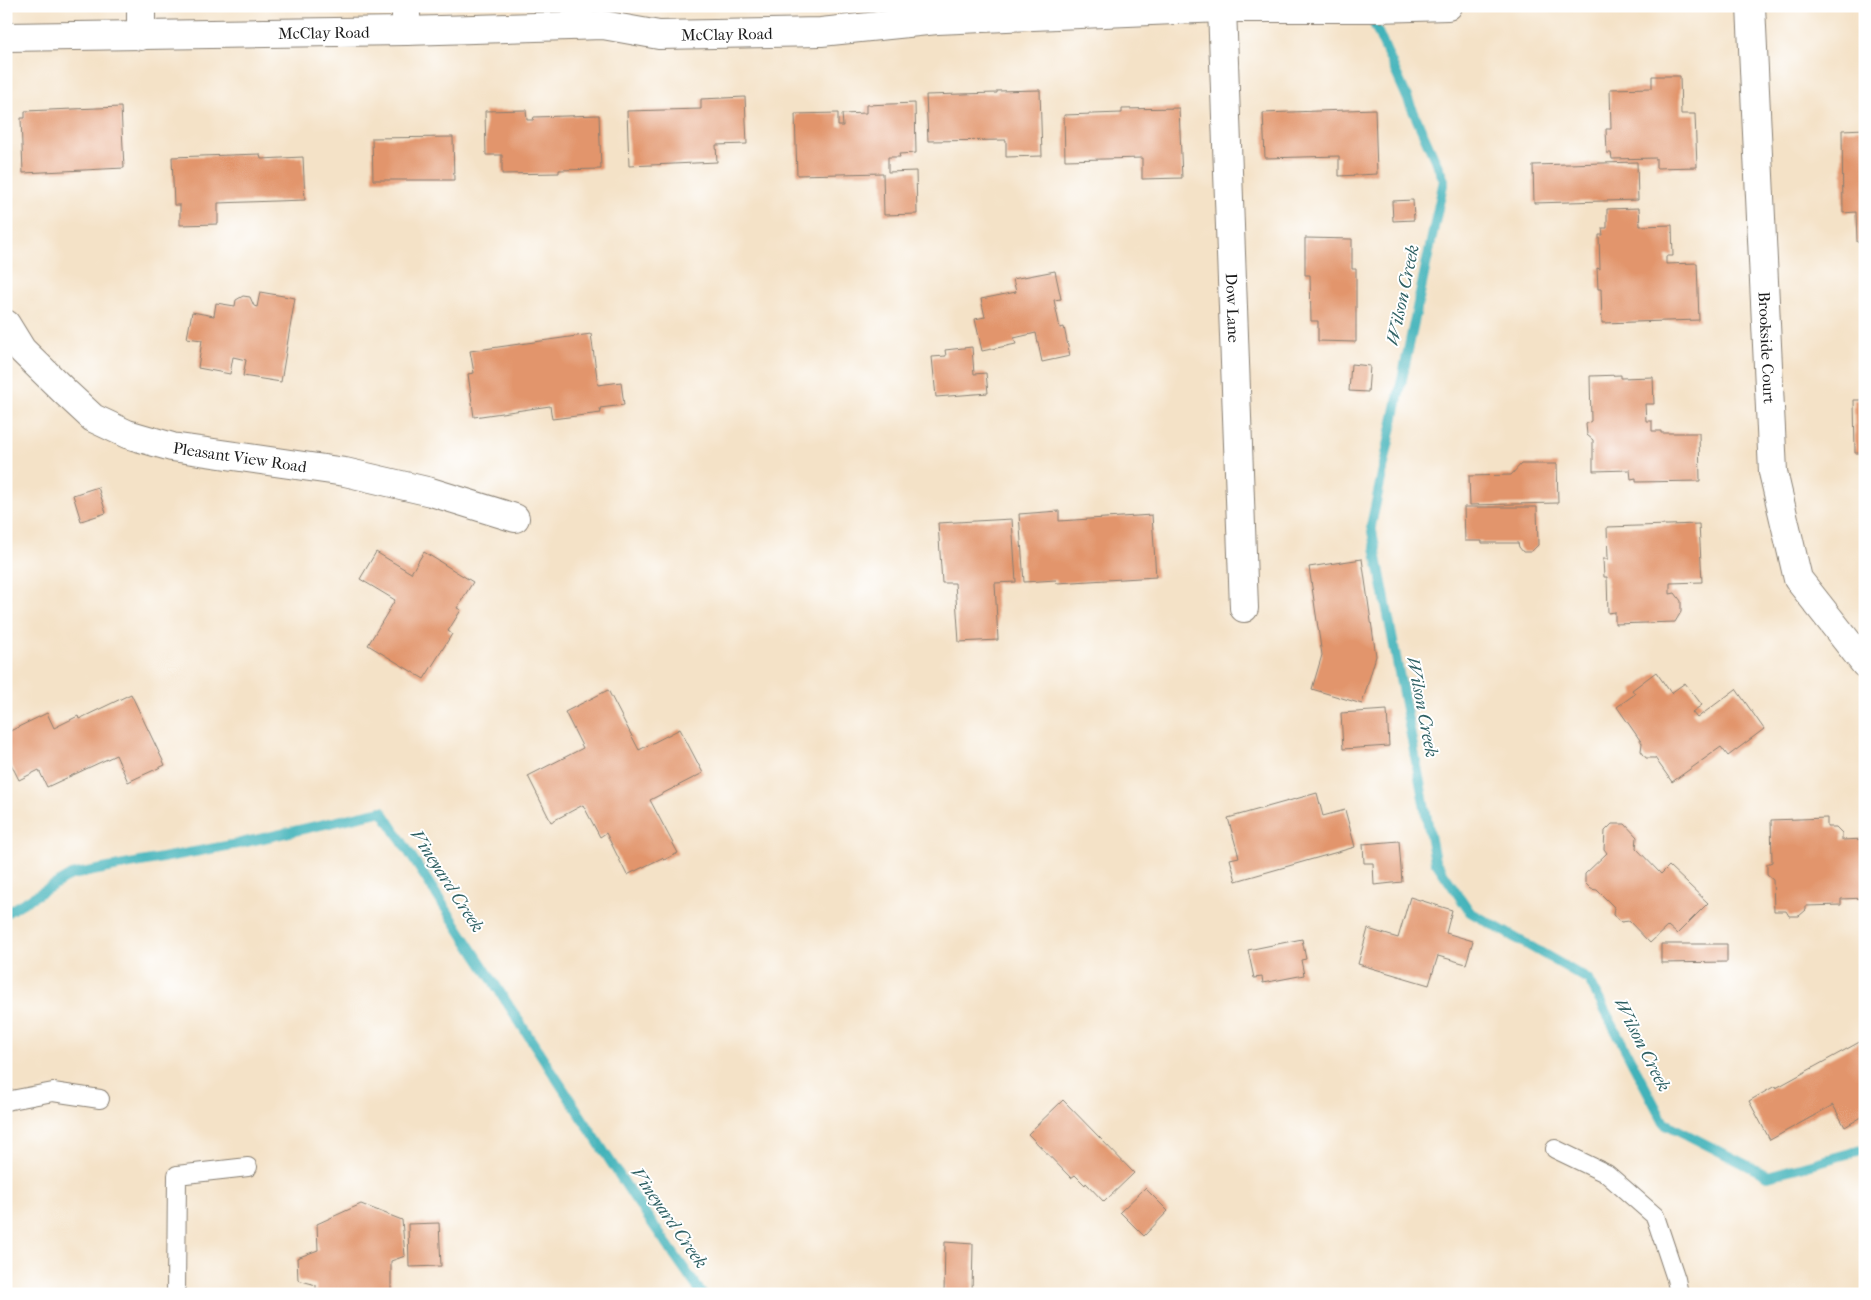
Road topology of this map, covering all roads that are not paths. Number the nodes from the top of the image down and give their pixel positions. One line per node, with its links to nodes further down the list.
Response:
1 (141, 6): 7 (street)
2 (1283, 6): 3 (street, McClay Road); 5 (street, McClay Road)
3 (1448, 6)
4 (1751, 6): 12 (street, Brookside Court)
5 (1222, 8): 6 (street, McClay Road); 11 (street, Dow Lane)
6 (406, 19): 7 (street, McClay Road)
7 (140, 36): 8 (street, McClay Road)
8 (6, 37)
9 (6, 324): 10 (street, Pleasant View Road)
10 (515, 518)
11 (1244, 608)
12 (1865, 664)
13 (100, 1099): 14 (lane)
14 (6, 1101)
15 (1555, 1148): 18 (lane)
16 (248, 1167): 17 (lane)
17 (176, 1294)
18 (1679, 1294)

